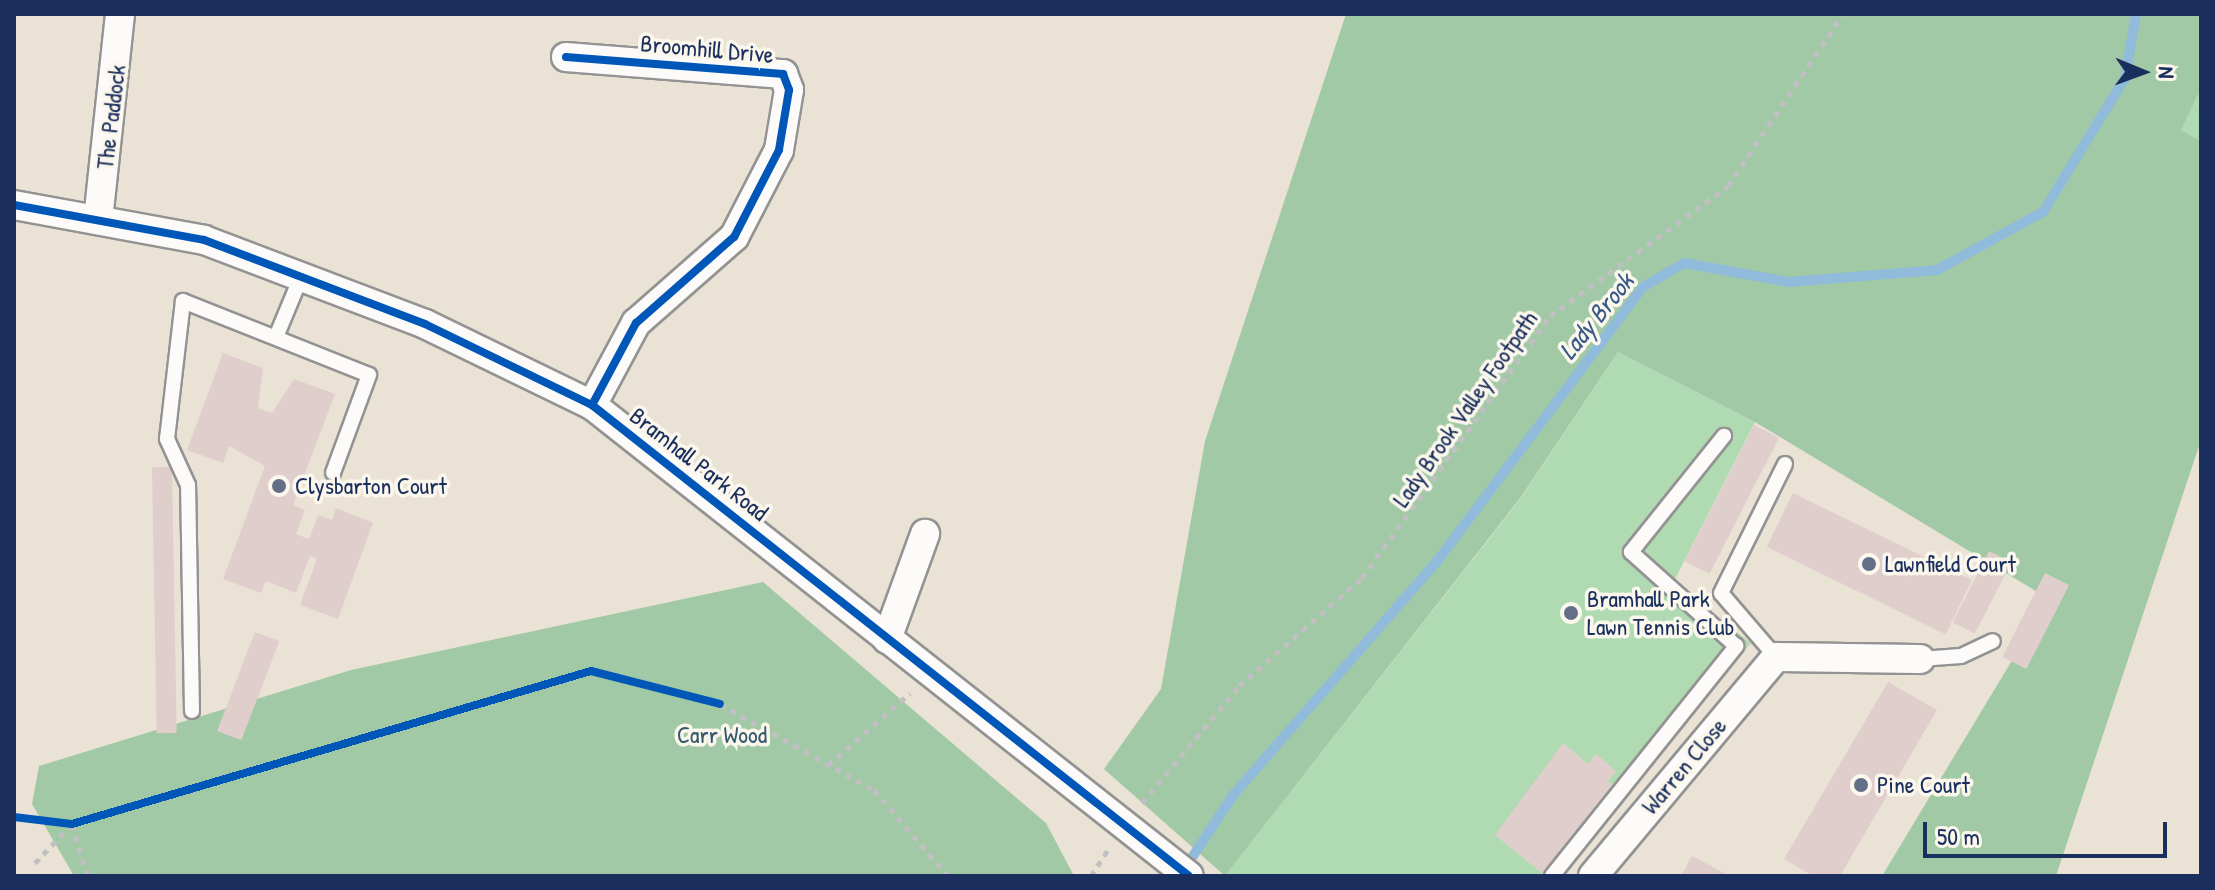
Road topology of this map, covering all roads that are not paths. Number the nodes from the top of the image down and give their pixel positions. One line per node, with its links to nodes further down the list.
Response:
1 (120, 14): 4 (street, The Paddock)
2 (566, 57): 7 (street, Broomhill Drive)
3 (14, 205): 4 (street, Bramhall Park Road)
4 (98, 220): 5 (street, Bramhall Park Road)
5 (301, 277): 6 (lane); 7 (street, Bramhall Park Road)
6 (276, 337): 10 (lane); 16 (lane)
7 (592, 405): 12 (street, Bramhall Park Road)
8 (1724, 436): 18 (lane)
9 (1785, 464): 14 (lane)
10 (333, 473)
11 (925, 534): 12 (street)
12 (887, 639): 17 (street, Bramhall Park Road)
13 (1993, 641): 15 (lane)
14 (1776, 657): 15 (street); 19 (street, Warren Close)
15 (1920, 659)
16 (192, 711)
17 (1189, 876)
18 (1552, 876)
19 (1593, 876)

